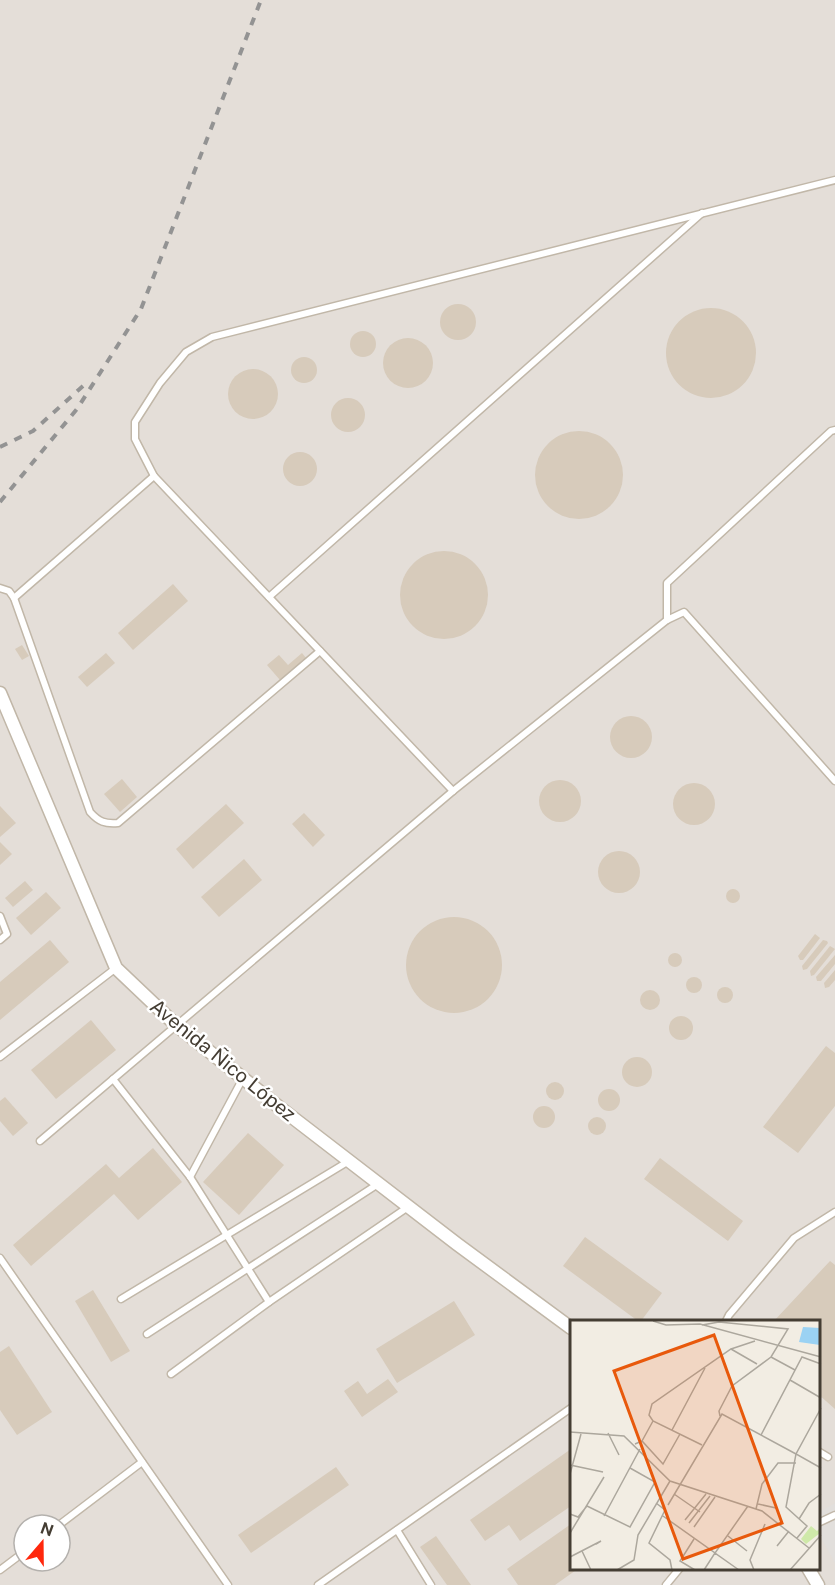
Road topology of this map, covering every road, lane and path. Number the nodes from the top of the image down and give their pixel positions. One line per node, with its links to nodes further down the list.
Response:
1 (835, 180): 2 (lane)
2 (703, 212): 4 (lane); 6 (lane)
3 (835, 430): 8 (lane)
4 (154, 476): 6 (lane); 7 (lane)
5 (0, 588): 7 (lane)
6 (269, 597): 9 (lane)
7 (14, 598): 9 (lane)
8 (667, 620): 11 (lane); 12 (lane)
9 (320, 651): 12 (lane)
10 (0, 693): 15 (street, Avenida Ñico López)
11 (835, 781)
12 (453, 791): 16 (lane)
13 (0, 916): 14 (lane)
14 (0, 940)
15 (116, 968): 16 (street, Avenida Ñico López); 17 (lane)
16 (177, 1025): 18 (street, Avenida Ñico López); 19 (lane)
17 (0, 1058)
18 (243, 1078): 21 (street, Avenida Ñico López); 22 (lane)
19 (113, 1079): 20 (lane); 22 (lane)
20 (40, 1141)
21 (349, 1161): 23 (street, Avenida Ñico López); 26 (lane)
22 (190, 1177): 26 (lane)
23 (379, 1184): 24 (street, Avenida Ñico López); 28 (lane)
24 (408, 1207): 30 (lane); 32 (street, Avenida Ñico López)
25 (835, 1212): 31 (lane)
26 (226, 1235): 28 (lane); 29 (lane)
27 (0, 1258): 38 (lane)
28 (247, 1269): 30 (lane); 33 (lane)
29 (121, 1299)
30 (269, 1302): 34 (lane)
31 (726, 1320)
32 (570, 1327)
33 (147, 1334)
34 (171, 1374)
35 (570, 1409): 42 (lane)
36 (820, 1453): 37 (lane)
37 (828, 1457)
38 (142, 1462): 39 (lane); 45 (lane)
39 (72, 1515)
40 (835, 1515): 41 (lane)
41 (820, 1522)
42 (397, 1530): 46 (lane); 47 (lane)
43 (679, 1570): 48 (lane)
44 (809, 1570): 49 (street)
45 (228, 1585)
46 (318, 1585)
47 (431, 1585)
48 (666, 1585)
49 (818, 1585)

